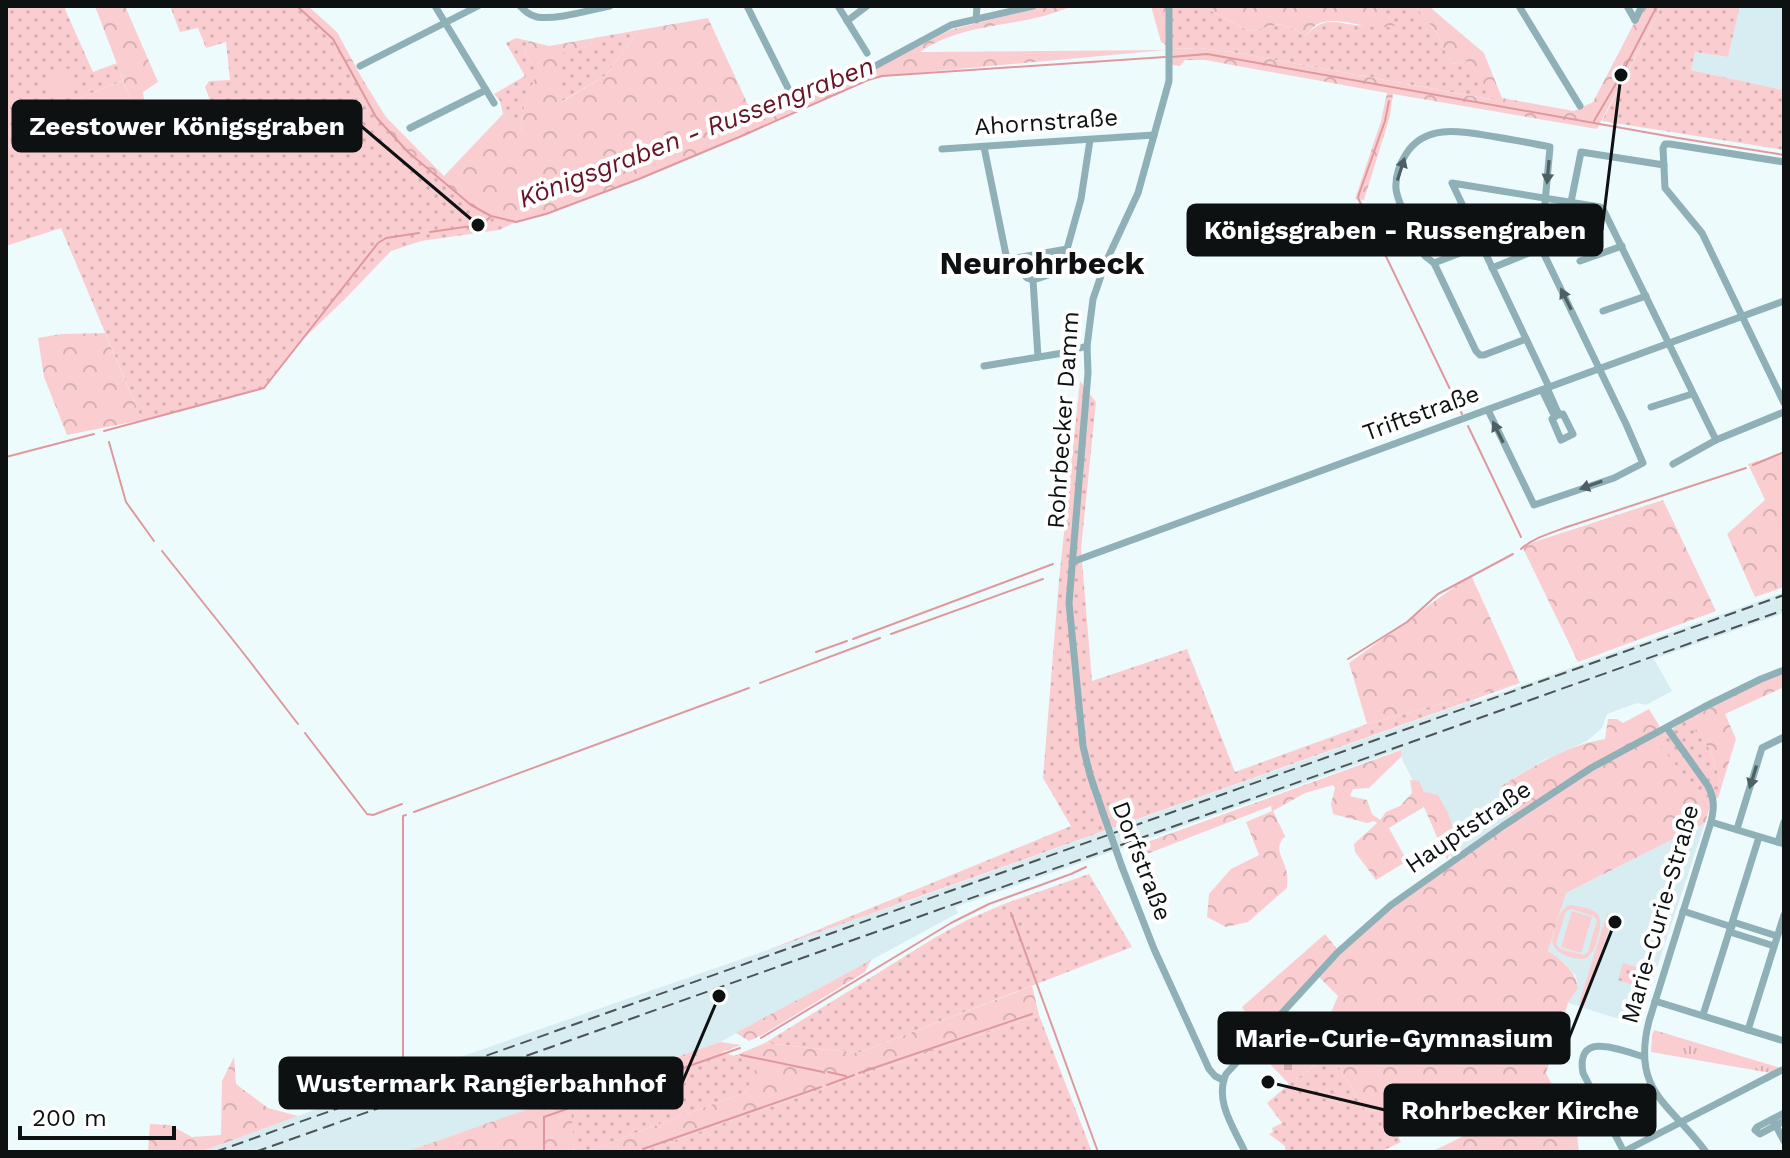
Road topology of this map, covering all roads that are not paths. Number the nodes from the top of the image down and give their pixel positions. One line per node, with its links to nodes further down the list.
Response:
1 (435, 6): 16 (street)
2 (478, 6): 16 (street)
3 (520, 6): 4 (street)
4 (610, 6)
5 (747, 6): 21 (street)
6 (838, 6): 15 (street)
7 (867, 6): 15 (street)
8 (977, 6): 14 (street)
9 (1033, 6): 14 (street)
10 (1169, 6): 25 (street, Rohrbecker Damm)
11 (1519, 6): 23 (street)
12 (1627, 6): 13 (street)
13 (1642, 6)
14 (976, 20): 19 (street)
15 (847, 21): 17 (street)
16 (445, 23): 18 (street); 20 (street)
17 (867, 53)
18 (360, 66)
19 (875, 66)
20 (486, 90): 22 (street); 24 (street)
21 (793, 98)
22 (494, 103)
23 (1580, 106)
24 (410, 128)
25 (1154, 135): 26 (street, Ahornstraße); 48 (street, Rohrbecker Damm)
26 (1090, 140): 27 (street, Ahornstraße); 36 (street)
27 (984, 147): 28 (street, Ahornstraße); 37 (street)
28 (942, 149)
29 (1784, 162): 30 (street)
30 (1664, 165): 32 (street); 45 (street)
31 (1546, 198): 32 (street); 33 (street); 35 (street); 39 (street, one-way to 31)
32 (1571, 202): 34 (street)
33 (1481, 245): 39 (street); 40 (street)
34 (1622, 246): 38 (street); 42 (street)
35 (1541, 248): 40 (street); 51 (street, one-way to 35)
36 (1067, 249): 37 (street); 41 (street)
37 (1009, 259): 41 (street)
38 (1580, 261)
39 (1434, 263): 46 (street)
40 (1492, 268): 46 (street)
41 (1033, 280): 49 (street)
42 (1646, 296): 44 (street); 47 (street)
43 (1784, 301): 45 (street, Triftstraße)
44 (1603, 311)
45 (1743, 317): 47 (street, Triftstraße); 53 (street)
46 (1526, 339): 52 (street)
47 (1669, 343): 51 (street, Triftstraße); 54 (street)
48 (1087, 346): 49 (street); 62 (street, Rohrbecker Damm)
49 (1038, 357): 50 (street)
50 (984, 366)
51 (1600, 369): 52 (street, Triftstraße); 57 (street, one-way to 57)
52 (1546, 388): 57 (street, Triftstraße); 59 (street)
53 (1782, 392): 55 (street)
54 (1692, 394): 56 (street); 60 (street)
55 (1784, 403)
56 (1651, 407)
57 (1488, 410): 62 (street, Triftstraße)
58 (1784, 412): 60 (street)
59 (1557, 416)
60 (1716, 440): 61 (street)
61 (1673, 464)
62 (1072, 562): 81 (street, Dorfstraße, bridge)
63 (1784, 670): 64 (street, Hauptstraße)
64 (1667, 728): 66 (street, Marie-Curie-Straße); 81 (street, Hauptstraße)
65 (1784, 737): 68 (street, one-way to 68)
66 (1711, 822): 68 (street); 71 (street, Marie-Curie-Straße)
67 (1784, 822): 70 (street)
68 (1737, 829): 69 (street)
69 (1759, 837): 70 (street); 73 (street)
70 (1781, 843)
71 (1683, 911): 73 (street); 75 (street, Marie-Curie-Straße)
72 (1784, 915): 74 (street)
73 (1731, 927): 74 (street); 76 (street)
74 (1778, 941): 77 (street)
75 (1655, 1001): 76 (street); 79 (street, Marie-Curie-Straße)
76 (1703, 1015): 77 (street)
77 (1748, 1030): 78 (street)
78 (1784, 1041)
79 (1644, 1057): 85 (street, Marie-Curie-Straße); 88 (street)
80 (1784, 1069): 85 (street)
81 (1223, 1080): 87 (street, Dorfstraße)
82 (1784, 1113): 84 (street)
83 (1784, 1121): 84 (street)
84 (1774, 1122): 86 (street)
85 (1681, 1123): 88 (street); 89 (street, Marie-Curie-Straße)
86 (1784, 1141)
87 (1245, 1152)
88 (1624, 1152)
89 (1706, 1152)

